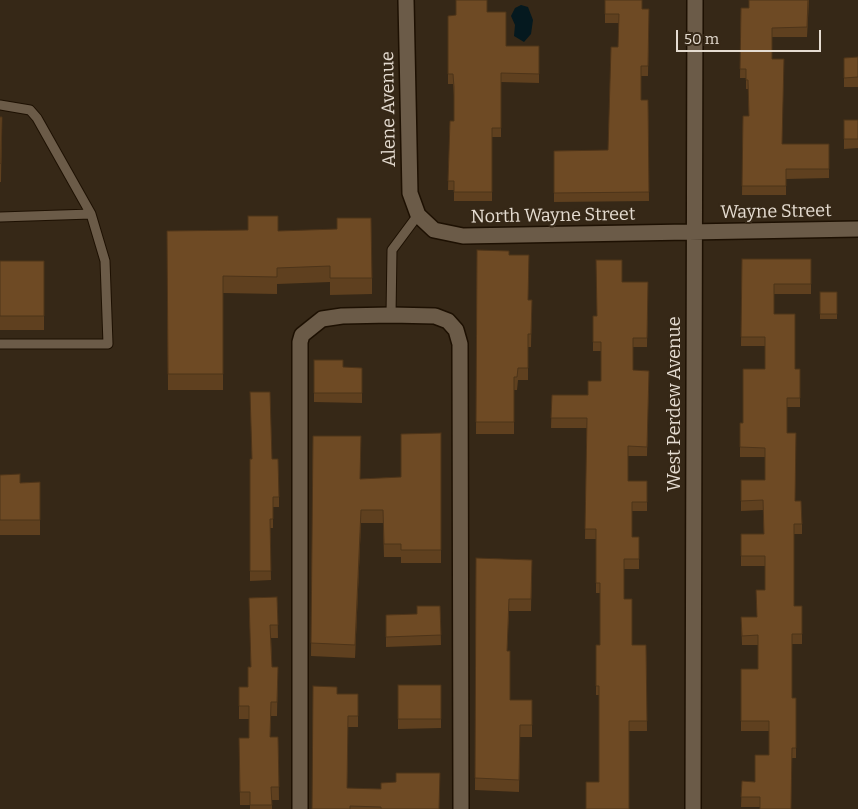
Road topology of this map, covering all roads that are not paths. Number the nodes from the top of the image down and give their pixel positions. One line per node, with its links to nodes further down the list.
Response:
1 (406, 0): 5 (street, Alene Avenue)
2 (695, 0): 8 (street, West Perdew Avenue)
3 (0, 105): 4 (lane)
4 (91, 214): 6 (lane); 10 (lane)
5 (418, 215): 8 (street, North Wayne Street); 9 (lane)
6 (0, 217)
7 (858, 229): 8 (street, Wayne Street)
8 (694, 232): 13 (street, West Perdew Avenue)
9 (390, 315): 11 (street); 12 (street)
10 (0, 344)
11 (300, 809)
12 (461, 809)
13 (693, 809)

